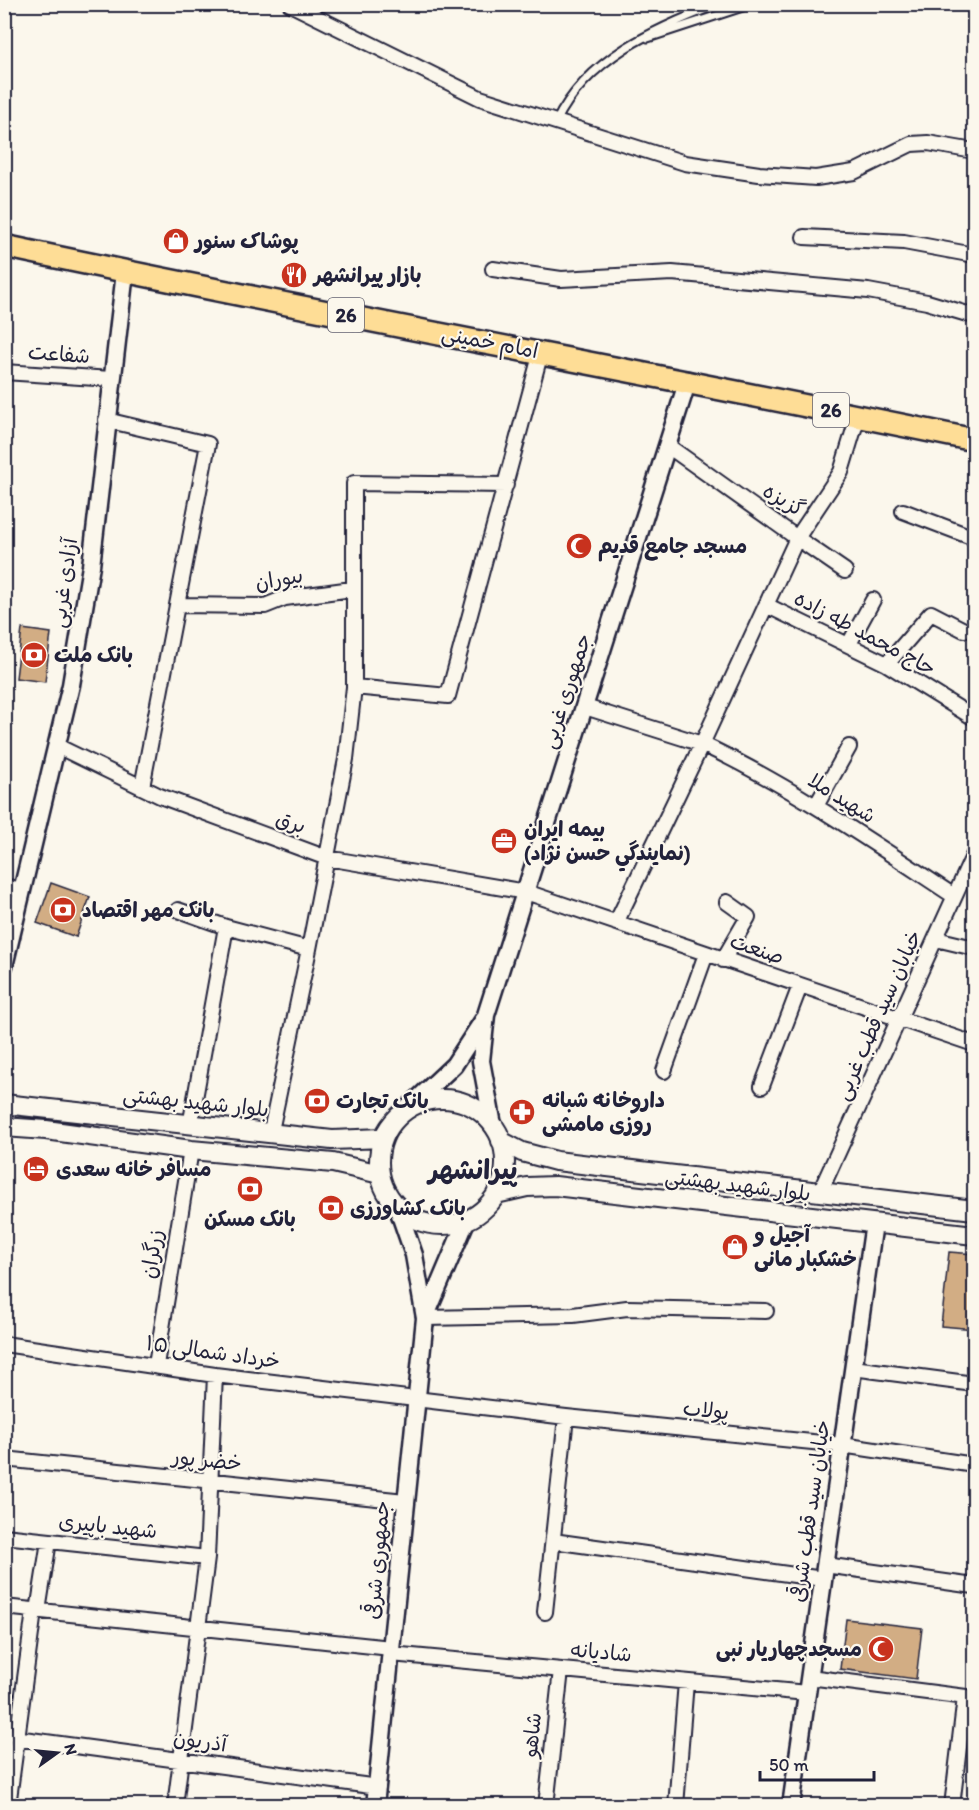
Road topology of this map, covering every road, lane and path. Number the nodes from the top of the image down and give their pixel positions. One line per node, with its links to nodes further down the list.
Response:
1 (290, 4): 5 (street)
2 (719, 4): 4 (lane)
3 (753, 4): 4 (lane)
4 (637, 42): 5 (lane)
5 (556, 122): 6 (street)
6 (975, 151)
7 (804, 237): 9 (street)
8 (4, 246): 11 (main road, امام خمینی / 26)
9 (975, 255)
10 (493, 269): 12 (street)
11 (125, 272): 13 (main road, امام خمینی / 26); 15 (street, آزادی غربی)
12 (975, 316)
13 (542, 352): 16 (main road, امام خمینی / 26); 21 (street)
14 (4, 372): 15 (street, شفاعت)
15 (111, 379): 18 (street, آزادی غربی)
16 (688, 380): 17 (main road, امام خمینی / 26); 20 (street, جمهوری غربی)
17 (858, 416): 19 (main road, امام خمینی / 26); 23 (street, گزیزه)
18 (106, 420): 28 (street); 37 (street, آزادی غربی)
19 (975, 440)
20 (668, 446): 23 (street, گزیزه); 34 (street, جمهوری غربی)
21 (506, 485): 26 (street); 33 (street)
22 (903, 511): 24 (street)
23 (797, 538): 25 (street); 29 (street)
24 (975, 538)
25 (845, 571)
26 (352, 589): 28 (street, بیوران); 33 (street)
27 (873, 600): 31 (street)
28 (177, 605): 39 (street)
29 (766, 605): 31 (street, حاج محمد طه زاده); 36 (street)
30 (964, 630): 32 (street)
31 (849, 644): 32 (street, حاج محمد طه زاده)
32 (887, 663): 35 (street, حاج محمد طه زاده)
33 (354, 687): 42 (street)
34 (585, 707): 36 (street, شهید ملا); 45 (street, جمهوری غربی)
35 (975, 718)
36 (702, 744): 40 (street, شهید ملا); 49 (street)
37 (57, 746): 39 (street, برق); 44 (street, آزادی غربی)
38 (849, 747): 40 (street)
39 (142, 787): 42 (street, برق)
40 (816, 806): 46 (street, شهید ملا)
41 (975, 854): 46 (street, خیابان سید قطب غربی)
42 (327, 858): 45 (street, برق); 52 (street)
43 (4, 886): 44 (street)
44 (22, 890): 56 (street, آزادی غربی)
45 (526, 892): 49 (street, صنعت); 58 (street, جمهوری غربی)
46 (954, 896): 51 (street, خیابان سید قطب غربی)
47 (727, 902): 55 (street)
48 (178, 910): 50 (street)
49 (616, 923): 54 (street, صنعت)
50 (226, 927): 52 (street); 65 (street)
51 (936, 939): 53 (street); 59 (street, خیابان سید قطب غربی)
52 (309, 948): 67 (street)
53 (975, 948)
54 (706, 954): 55 (street, صنعت); 61 (street)
55 (723, 960): 57 (street, صنعت)
56 (4, 966)
57 (800, 986): 59 (street, صنعت); 62 (street)
58 (486, 1016): 64 (street); 68 (street)
59 (900, 1021): 60 (street, صنعت); 72 (street, خیابان سید قطب غربی)
60 (975, 1044)
61 (664, 1071)
62 (762, 1086)
63 (4, 1104): 65 (main road, بلوار شهید بهشتی)
64 (406, 1110): 68 (main road); 69 (main road)
65 (190, 1126): 67 (main road, بلوار شهید بهشتی)
66 (4, 1127): 70 (main road)
67 (271, 1131): 69 (main road, بلوار شهید بهشتی)
68 (497, 1133): 72 (main road, بلوار شهید بهشتی); 73 (main road)
69 (383, 1138): 71 (main road)
70 (191, 1150): 71 (main road); 82 (street, زرگران)
71 (380, 1174): 74 (main road)
72 (820, 1192): 75 (main road, بلوار شهید بهشتی)
73 (496, 1194): 76 (main road); 77 (main road, بلوار شهید بهشتی)
74 (397, 1206): 76 (main road); 80 (street)
75 (975, 1210)
76 (467, 1220): 80 (street)
77 (874, 1223): 78 (main road, بلوار شهید بهشتی); 83 (street, خیابان سید قطب شرقی)
78 (975, 1235)
79 (766, 1311): 80 (street)
80 (425, 1318): 86 (street, جمهوری شرقی)
81 (4, 1344): 82 (street, ۱۵ خرداد شمالی)
82 (156, 1365): 84 (street, ۱۵ خرداد شمالی)
83 (853, 1368): 85 (street); 88 (street, خیابان سید قطب شرقی)
84 (215, 1375): 86 (street, ۱۵ خرداد شمالی); 91 (street)
85 (975, 1384)
86 (416, 1400): 87 (street, ۱۵ خرداد شمالی); 92 (street, جمهوری شرقی)
87 (566, 1418): 88 (street, پولاب); 95 (street)
88 (842, 1445): 90 (street, پولاب); 97 (street, خیابان سید قطب شرقی)
89 (4, 1459): 91 (street, خضر پور)
90 (975, 1465)
91 (210, 1481): 92 (street, خضر پور); 96 (street)
92 (405, 1501): 103 (street, جمهوری شرقی)
93 (4, 1536): 94 (street, شهید باپیری)
94 (49, 1541): 96 (street, شهید باپیری); 100 (street)
95 (553, 1541): 97 (street); 101 (street)
96 (207, 1558): 102 (street)
97 (824, 1572): 98 (street); 106 (street, خیابان سید قطب شرقی)
98 (975, 1586)
99 (4, 1608): 100 (street, شادیانه)
100 (36, 1611): 102 (street, شادیانه); 108 (street)
101 (545, 1612)
102 (199, 1628): 103 (street, شادیانه); 109 (street)
103 (391, 1651): 104 (street, شادیانه); 110 (street, جمهوری شرقی)
104 (561, 1670): 105 (street, شادیانه); 114 (street, شاهو)
105 (686, 1682): 106 (street, شادیانه); 115 (street)
106 (808, 1685): 107 (street, شادیانه); 116 (street, خیابان سید قطب شرقی)
107 (970, 1697): 117 (street)
108 (16, 1738): 109 (street, آذریون); 111 (street)
109 (182, 1759): 110 (street, آذریون); 112 (street)
110 (378, 1787): 113 (street, جمهوری شرقی)
111 (8, 1806)
112 (175, 1806)
113 (375, 1806)
114 (546, 1806)
115 (676, 1806)
116 (791, 1806)
117 (952, 1806)

